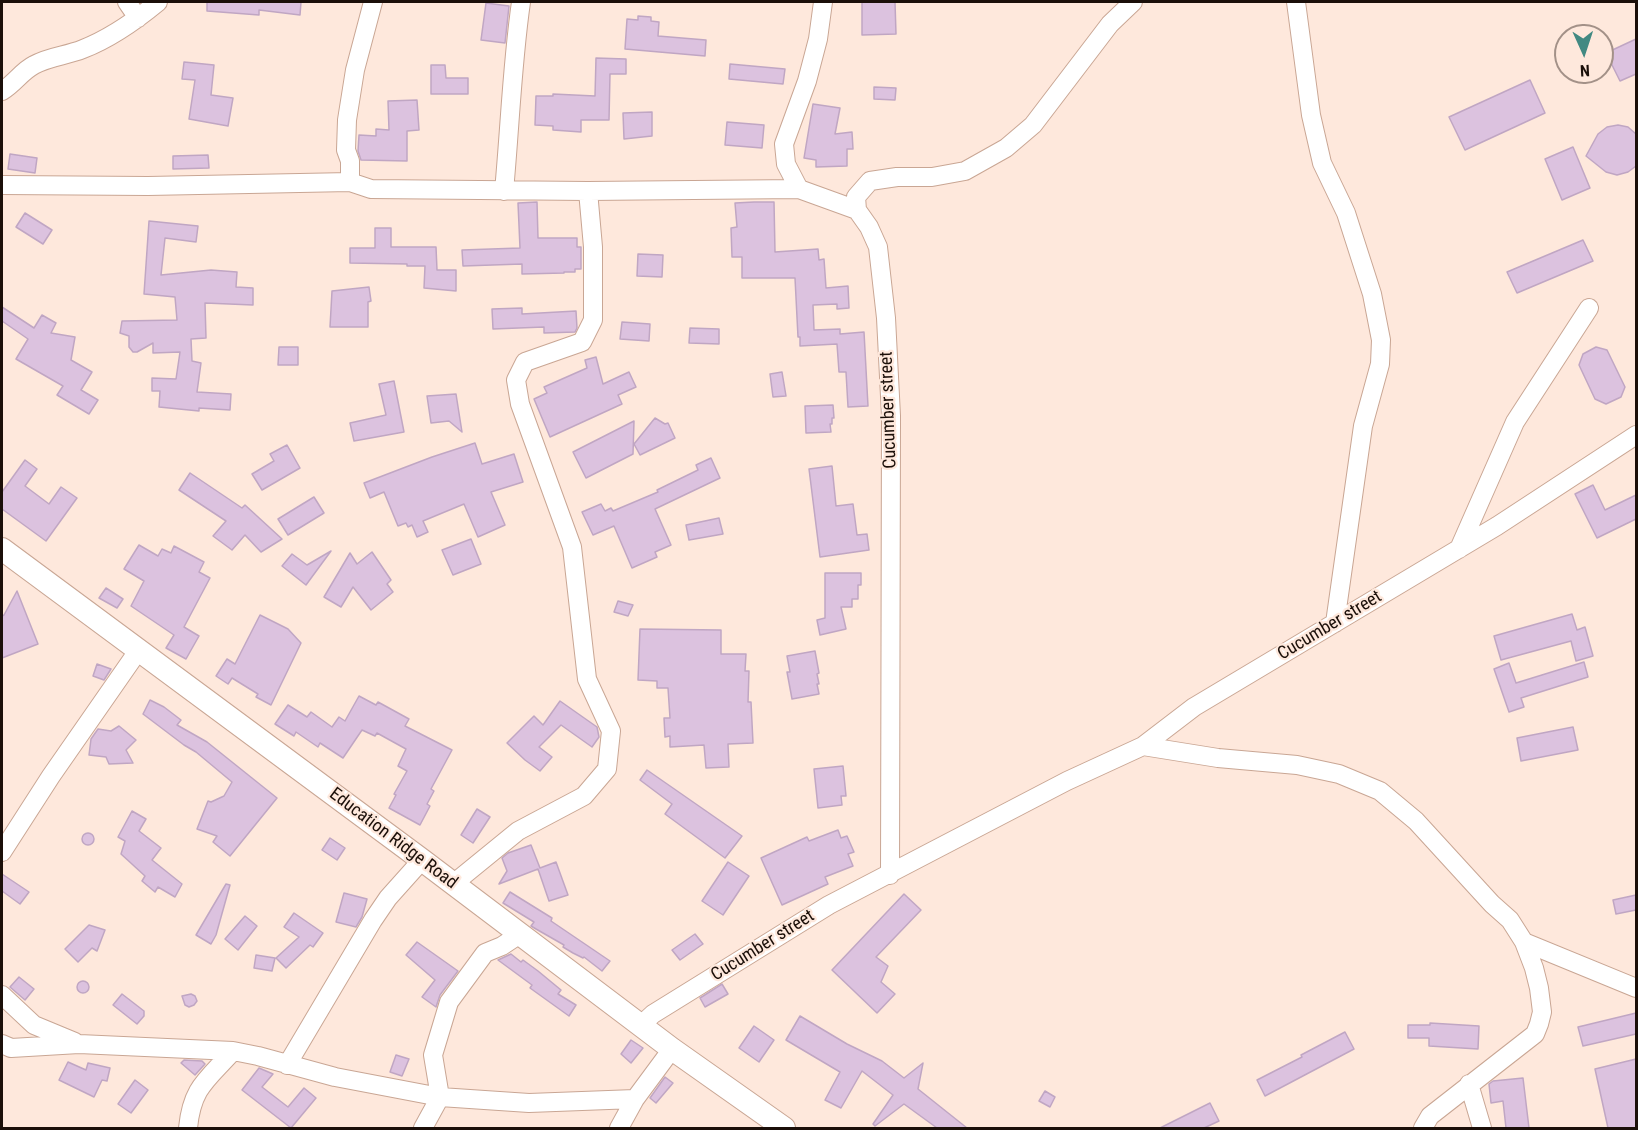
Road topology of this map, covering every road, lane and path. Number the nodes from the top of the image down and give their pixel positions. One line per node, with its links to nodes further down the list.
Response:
1 (127, 2): 8 (street)
2 (158, 2): 8 (street)
3 (373, 2): 10 (street)
4 (521, 2): 13 (street)
5 (823, 2): 12 (street)
6 (1133, 2): 15 (street)
7 (1296, 2): 20 (street)
8 (138, 18): 9 (street)
9 (2, 92)
10 (350, 182): 11 (street); 13 (street)
11 (2, 185)
12 (799, 189): 14 (street); 15 (street)
13 (504, 190): 14 (street)
14 (588, 191): 26 (street)
15 (857, 210): 25 (street, Cucumber street)
16 (1590, 308): 19 (street)
17 (1636, 435): 19 (street, Cucumber street)
18 (2, 549): 21 (main road, Education Ridge Road)
19 (1459, 549): 20 (street, Cucumber street)
20 (1335, 623): 22 (street, Cucumber street)
21 (138, 651): 23 (street); 24 (main road, Education Ridge Road)
22 (1143, 746): 25 (street, Cucumber street); 28 (street)
23 (2, 852)
24 (422, 860): 26 (main road, Education Ridge Road); 36 (street)
25 (890, 875): 31 (street, Cucumber street)
26 (453, 884): 27 (main road, Education Ridge Road)
27 (520, 934): 31 (main road, Education Ridge Road); 38 (street)
28 (1524, 942): 29 (street); 37 (street)
29 (1636, 988)
30 (2, 995): 33 (street)
31 (641, 1025): 34 (main road, Education Ridge Road)
32 (2, 1044): 33 (street)
33 (79, 1044): 35 (street)
34 (672, 1049): 39 (street); 43 (main road, Education Ridge Road)
35 (233, 1051): 36 (street); 40 (street)
36 (287, 1065): 38 (street)
37 (1469, 1084): 44 (street); 45 (street)
38 (440, 1097): 39 (street); 41 (street)
39 (635, 1099): 42 (street)
40 (188, 1128)
41 (423, 1128)
42 (619, 1128)
43 (784, 1128)
44 (1423, 1128)
45 (1482, 1128)

